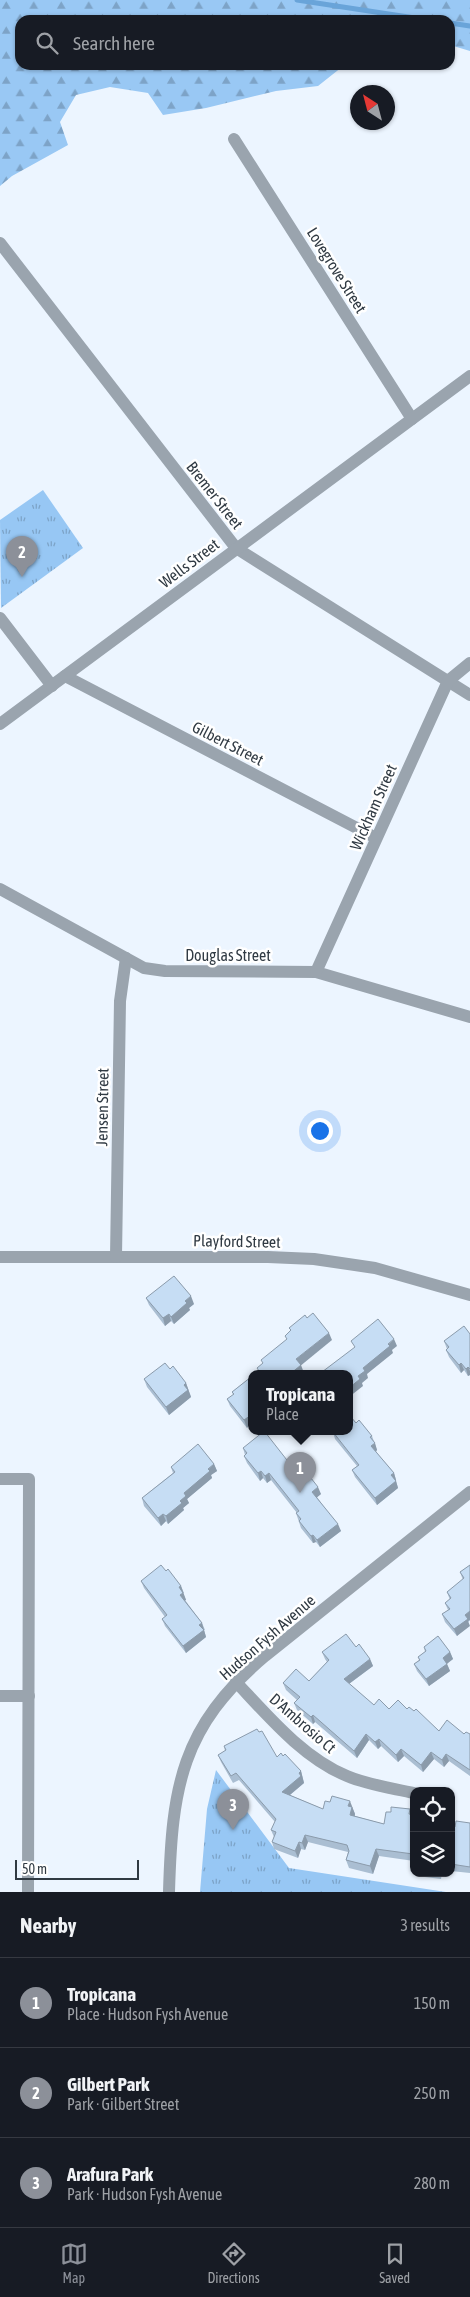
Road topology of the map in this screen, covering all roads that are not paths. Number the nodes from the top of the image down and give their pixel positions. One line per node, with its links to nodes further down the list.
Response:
1 (234, 139): 4 (street, Lovegrove Street)
2 (0, 243): 5 (street, Bremer Street)
3 (470, 376): 4 (street, Wells Street)
4 (412, 419): 5 (street, Wells Street)
5 (236, 548): 8 (street, Wells Street); 9 (street, Bremer Street)
6 (0, 618): 10 (street)
7 (470, 663): 9 (street, Wickham Street)
8 (65, 676): 10 (street, Wells Street); 13 (street, Gilbert Street)
9 (448, 681): 11 (street, Bremer Street); 13 (street, Wickham Street)
10 (52, 686): 12 (street, Wells Street)
11 (470, 695)
12 (0, 724)
13 (376, 838): 16 (street, Wickham Street)
14 (0, 889): 15 (street, Douglas Street)
15 (126, 958): 16 (street, Douglas Street); 19 (street, Jensen Street)
16 (316, 972): 17 (street, Douglas Street)
17 (470, 1017)
18 (0, 1257): 19 (street, Playford Street)
19 (116, 1257): 20 (street, Playford Street)
20 (470, 1295)
21 (0, 1479): 25 (street)
22 (470, 1492): 23 (street, Hudson Fysh Avenue)
23 (236, 1682): 26 (street, D'Ambrosio Ct); 28 (street, Hudson Fysh Avenue)
24 (0, 1696): 25 (street)
25 (29, 1696): 27 (street)
26 (410, 1792)
27 (28, 1892)
28 (169, 1892)

